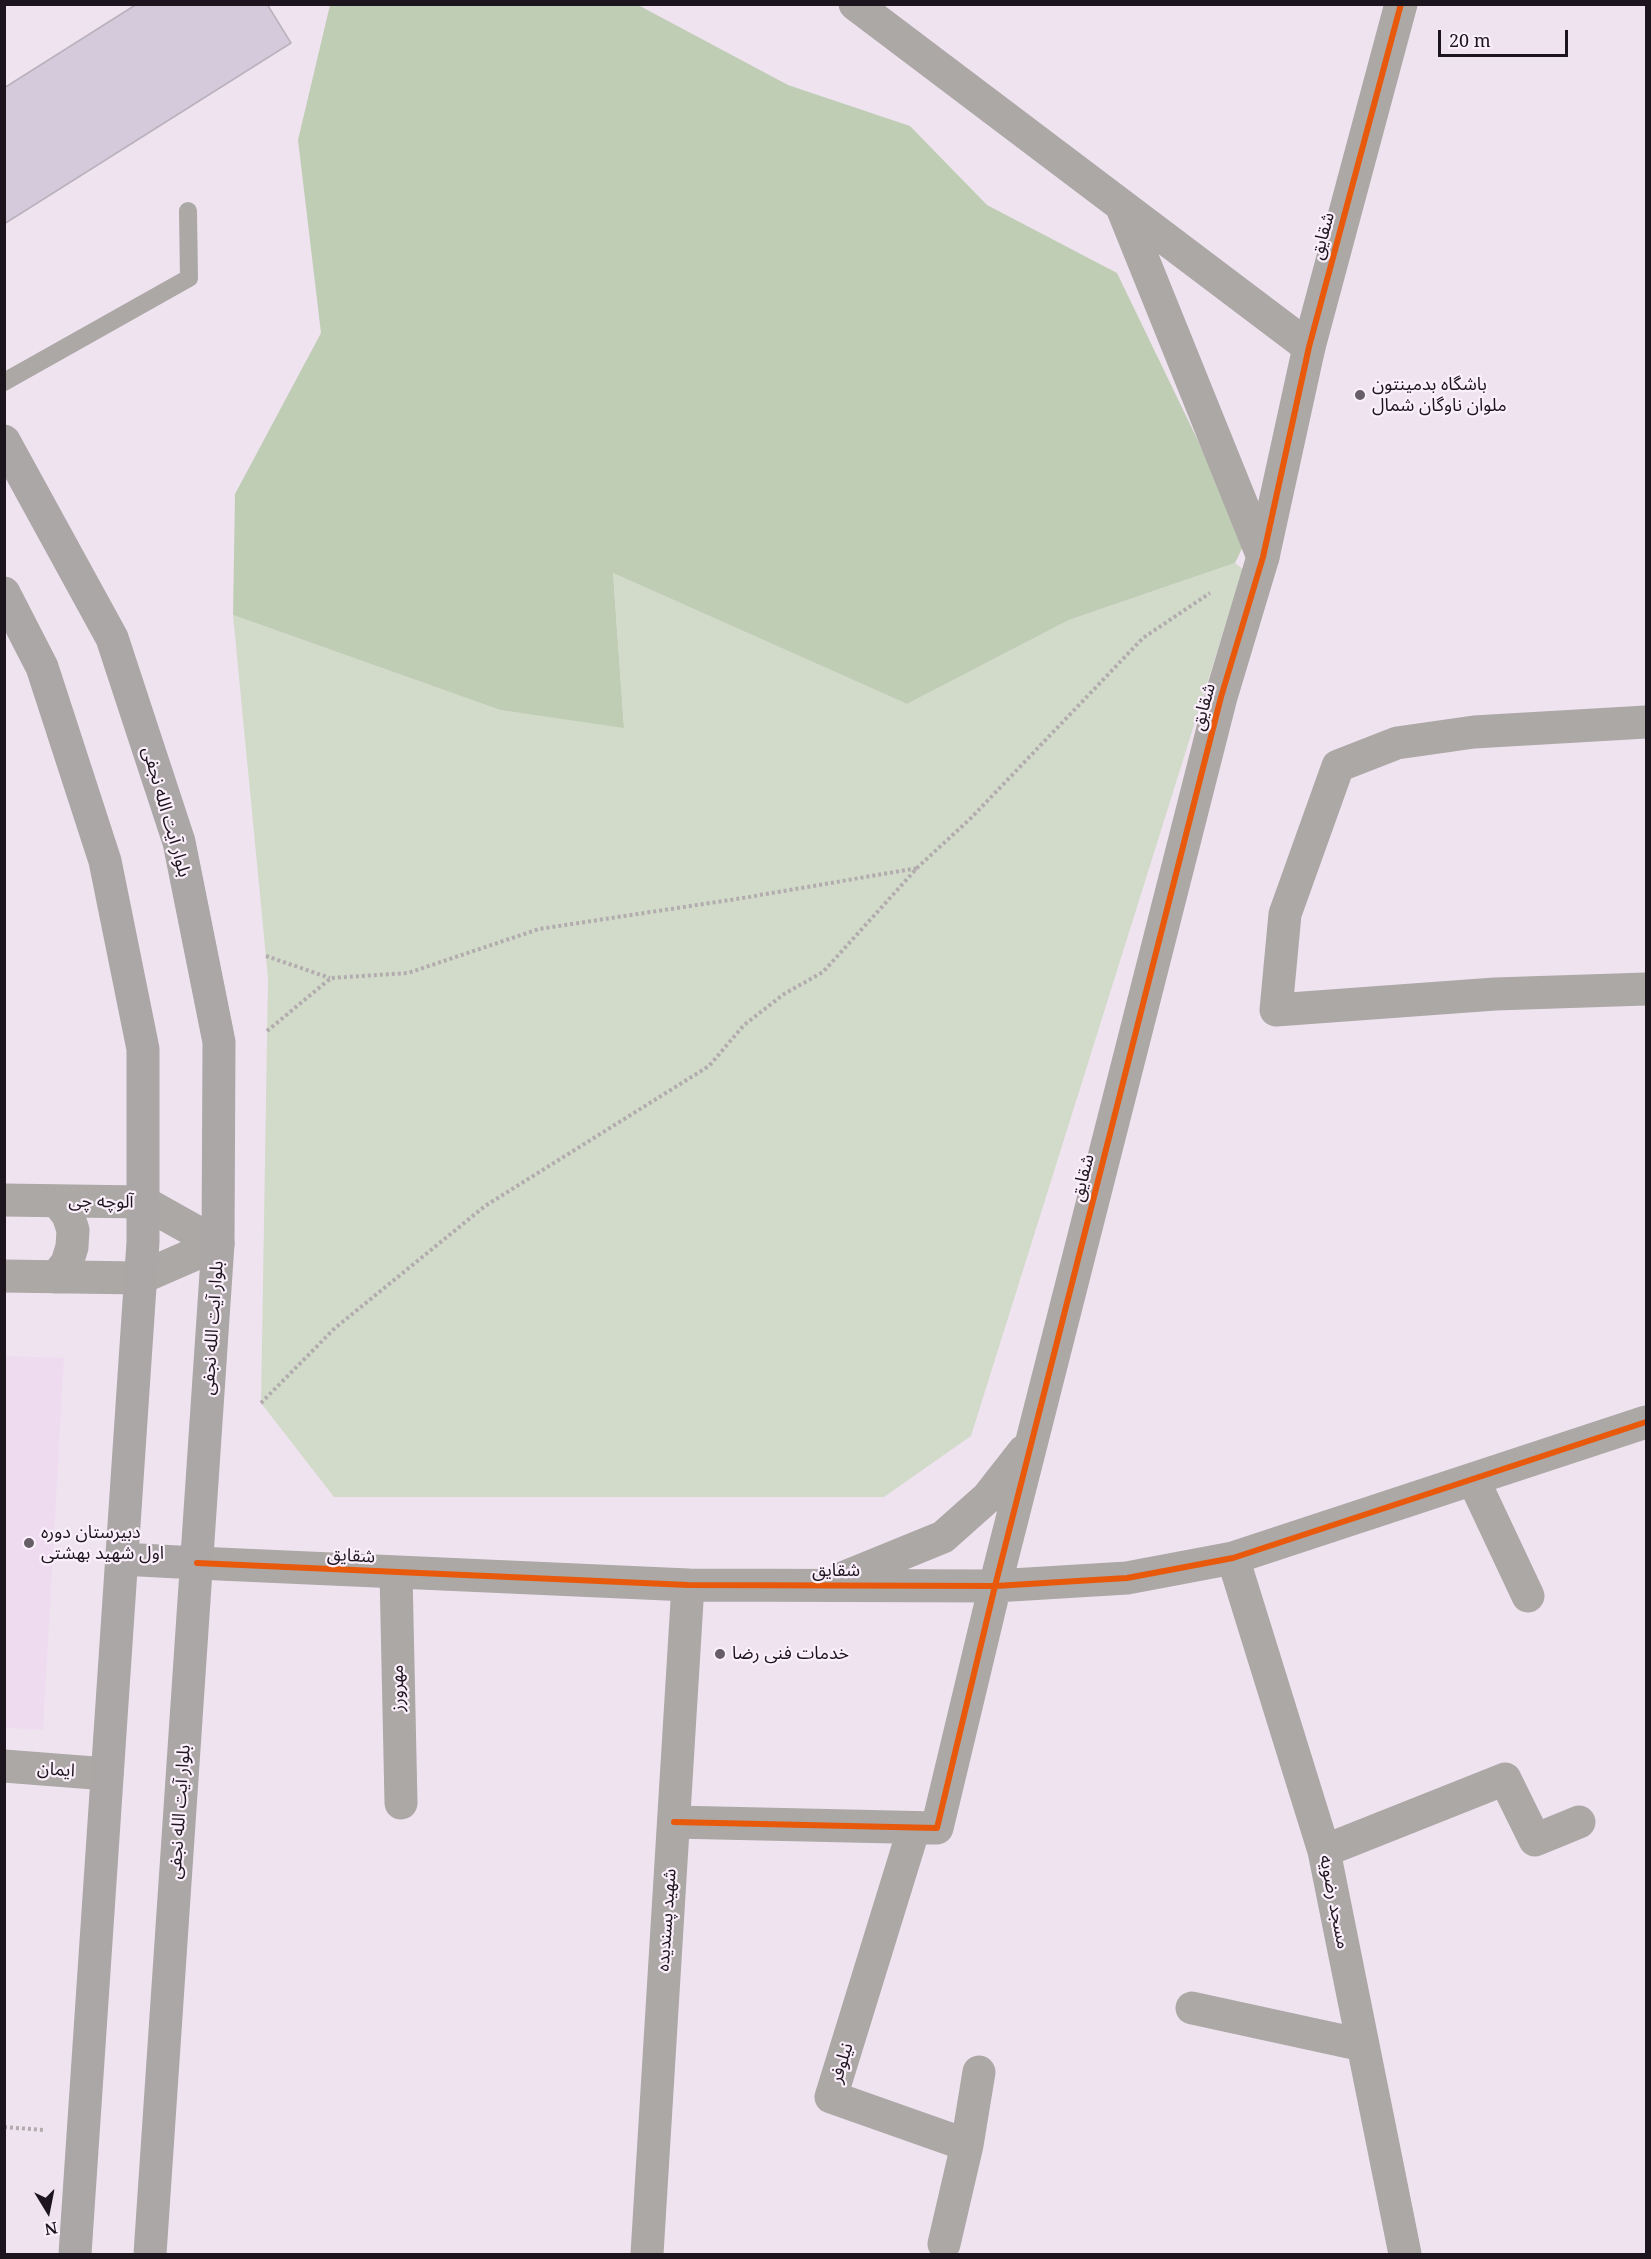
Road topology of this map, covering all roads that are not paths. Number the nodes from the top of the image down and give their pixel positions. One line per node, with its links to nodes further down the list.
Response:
1 (855, 4): 3 (street)
2 (1401, 4): 5 (street, شقایق)
3 (1121, 205): 5 (street); 8 (street)
4 (188, 211): 6 (lane)
5 (1309, 347): 8 (street, شقایق)
6 (4, 382)
7 (4, 441): 15 (main road, بلوار آیت الله نجفی)
8 (1263, 557): 20 (street, شقایق)
9 (4, 593): 14 (main road)
10 (1647, 722): 11 (street)
11 (1647, 989)
12 (4, 1200): 13 (street, آلوچه چی)
13 (57, 1201): 14 (street, آلوچه چی); 17 (street)
14 (143, 1202): 15 (street, آلوچه چی); 18 (main road)
15 (218, 1244): 18 (street); 24 (main road, بلوار آیت الله نجفی)
16 (4, 1276): 17 (street)
17 (56, 1277): 18 (street)
18 (140, 1278): 23 (main road)
19 (1647, 1422): 21 (street)
20 (1032, 1440): 27 (street); 28 (street, شقایق)
21 (1473, 1479): 22 (street); 29 (street)
22 (1233, 1558): 28 (street); 36 (street, مسجد رضویه)
23 (121, 1559): 24 (main road); 31 (main road)
24 (197, 1563): 25 (street, شقایق); 43 (main road, بلوار آیت الله نجفی)
25 (396, 1573): 26 (street, شقایق); 32 (street, مهرورز)
26 (688, 1585): 27 (street, شقایق); 33 (street, شهید پسندیده)
27 (825, 1586): 28 (street, شقایق)
28 (995, 1586): 35 (street)
29 (1528, 1596)
30 (4, 1766): 31 (street, ایمان)
31 (107, 1774): 42 (main road)
32 (401, 1803)
33 (674, 1822): 35 (street); 44 (street, شهید پسندیده)
34 (1579, 1822): 36 (street)
35 (914, 1828): 40 (street, نیلوفر)
36 (1324, 1851): 38 (street, مسجد رضویه)
37 (1192, 2008): 38 (street)
38 (1362, 2045): 45 (street, مسجد رضویه)
39 (979, 2072): 40 (street)
40 (968, 2145): 41 (street)
41 (944, 2244)
42 (75, 2254)
43 (150, 2254)
44 (647, 2254)
45 (1405, 2254)

